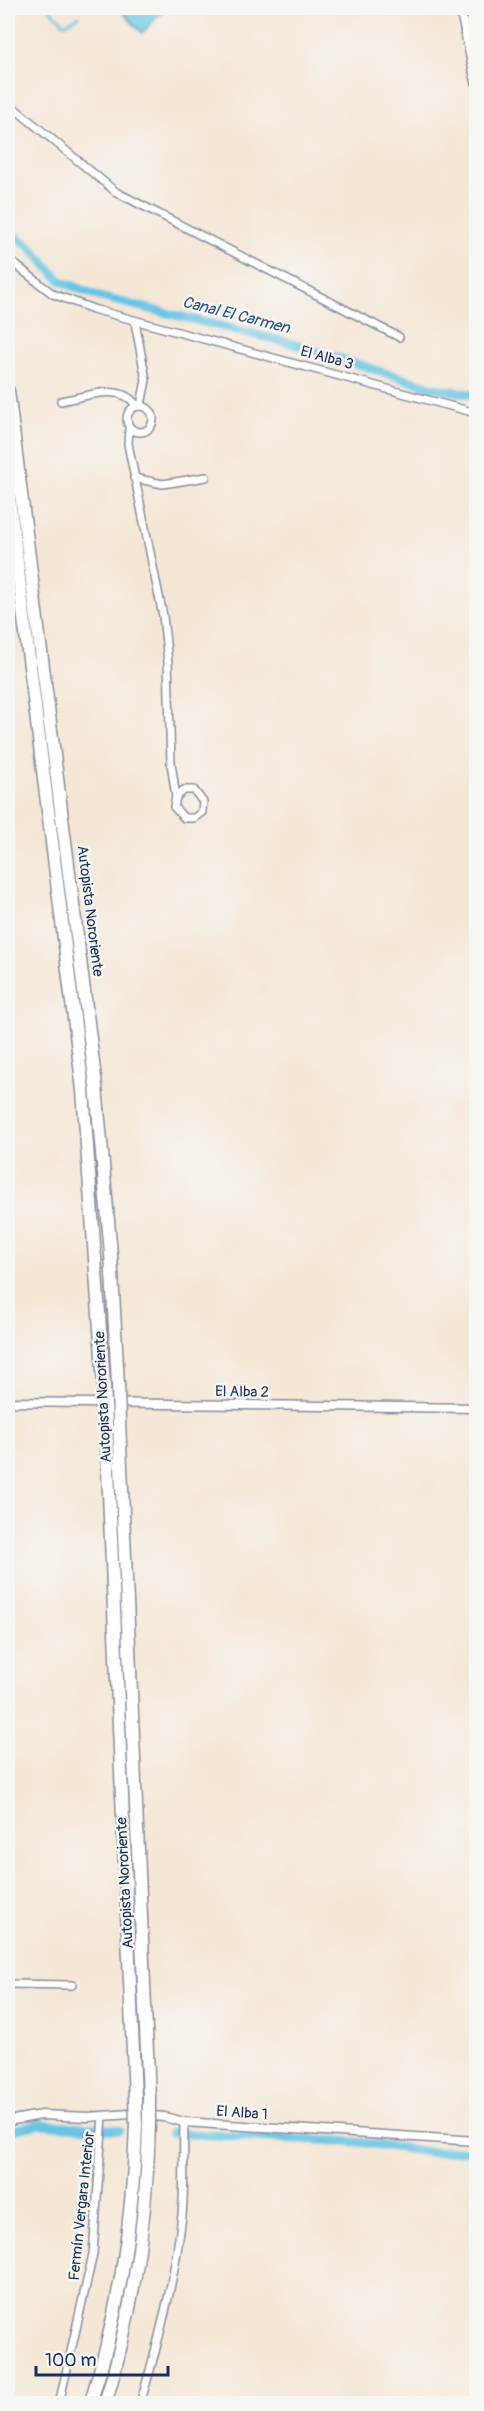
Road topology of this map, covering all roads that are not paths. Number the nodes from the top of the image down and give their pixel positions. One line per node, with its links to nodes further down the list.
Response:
1 (460, 8): 2 (street)
2 (477, 82)
3 (8, 104): 6 (street)
4 (8, 259): 5 (street, El Alba 3)
5 (135, 322): 9 (street); 10 (street, El Alba 3)
6 (399, 337)
7 (8, 391): 26 (highway, Autopista Nororiente, bridge)
8 (62, 401): 9 (street)
9 (139, 405): 11 (street); 11 (street)
10 (477, 413)
11 (129, 429): 13 (street)
12 (206, 477): 13 (street)
13 (134, 478): 15 (street)
14 (8, 491): 25 (highway, Autopista Nororiente, bridge)
15 (176, 797): 15 (street)
16 (8, 1402): 17 (street, El Alba 2)
17 (477, 1408)
18 (8, 1984): 19 (street)
19 (72, 1984)
20 (103, 2120): 21 (street, El Alba 1); 22 (street, El Alba 1); 24 (street, Fermín Vergara Interior)
21 (8, 2121)
22 (184, 2129): 23 (street, El Alba 1); 27 (street)
23 (477, 2141)
24 (59, 2403)
25 (90, 2403)
26 (105, 2403)
27 (140, 2403)

